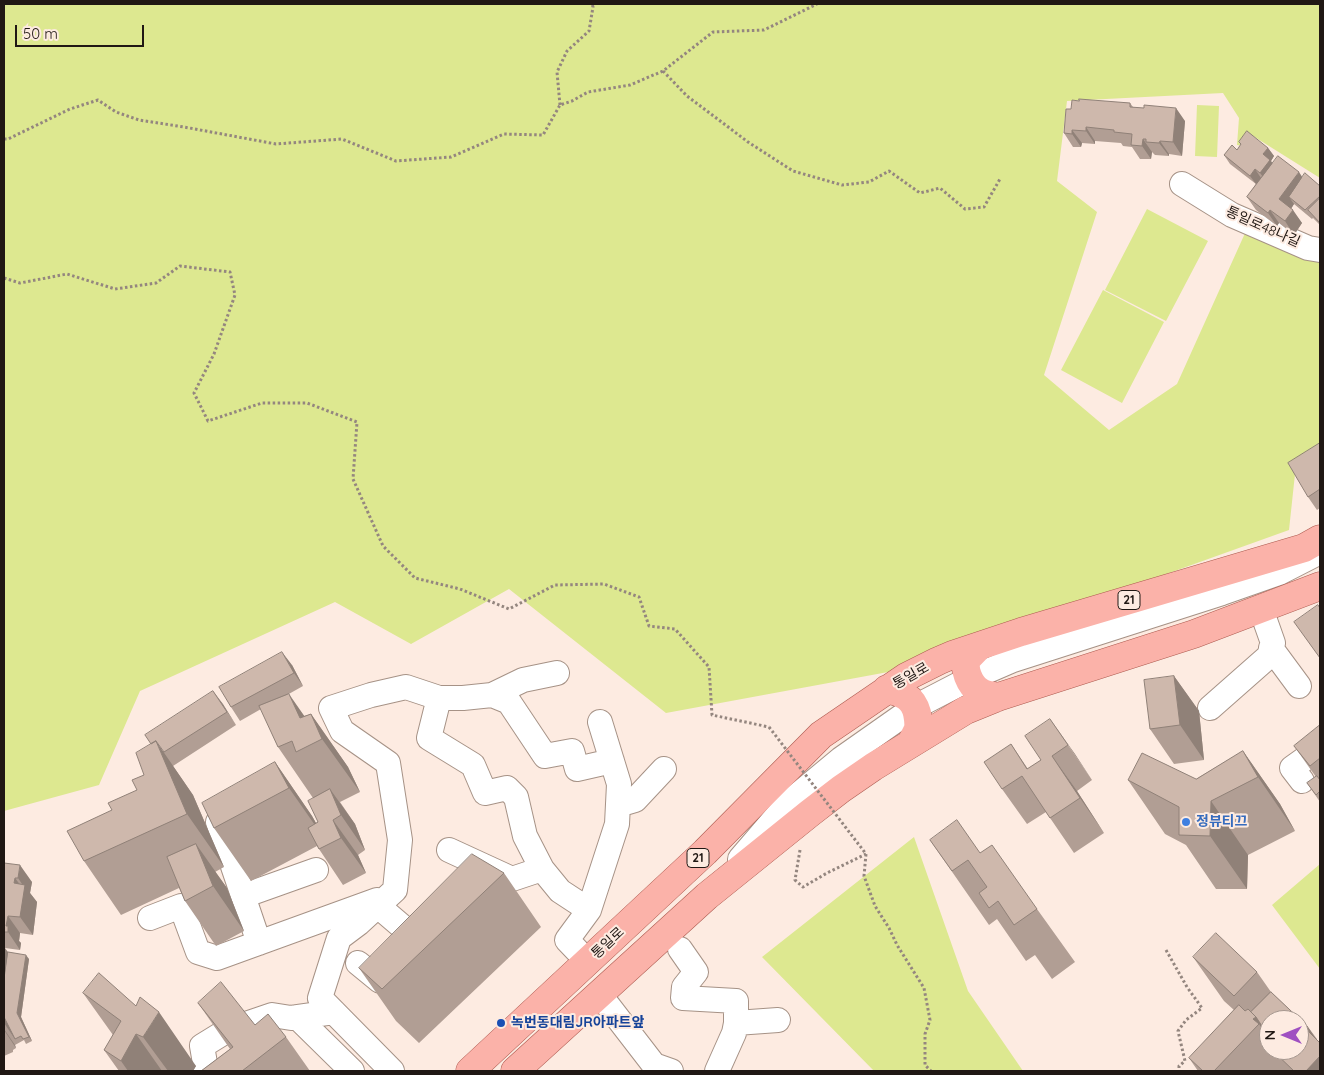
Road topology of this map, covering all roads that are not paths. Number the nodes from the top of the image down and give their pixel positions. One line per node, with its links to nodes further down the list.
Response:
1 (1182, 184): 2 (street, 통일로48나길)
2 (1320, 250)
3 (1320, 539): 5 (main road, 통일로 / 21)
4 (1320, 552): 8 (street)
5 (1272, 557): 8 (street); 9 (main road, 통일로 / 21)
6 (1320, 586): 7 (main road)
7 (1262, 609): 10 (street); 16 (main road)
8 (1155, 614): 12 (street)
9 (979, 646): 12 (main road); 14 (main road, 통일로 / 21)
10 (1272, 648): 13 (street); 19 (street)
11 (557, 673): 15 (street)
12 (969, 679): 16 (main road); 18 (street)
13 (1299, 686)
14 (887, 689): 18 (main road); 29 (main road, 통일로 / 21)
15 (492, 695): 17 (street); 23 (street)
16 (998, 697): 21 (main road)
17 (439, 698): 31 (street); 35 (street)
18 (915, 707): 21 (main road); 26 (street)
19 (1210, 708)
20 (600, 722): 23 (street, 통일로)
21 (911, 743): 34 (main road)
22 (1320, 748): 25 (street)
23 (612, 761): 27 (street, 통일로)
24 (664, 769): 27 (street)
25 (1302, 781)
26 (788, 803): 29 (street); 34 (street)
27 (618, 805): 36 (street, 통일로)
28 (245, 810): 33 (street)
29 (726, 830): 40 (main road, 통일로 / 21)
30 (449, 850): 31 (street)
31 (542, 869): 36 (street)
32 (316, 870): 33 (street)
33 (243, 896): 38 (street)
34 (707, 896): 42 (main road)
35 (383, 901): 38 (street); 41 (street); 43 (street)
36 (589, 910): 40 (street, 통일로)
37 (150, 918): 38 (street)
38 (259, 943)
39 (680, 949): 46 (street)
40 (588, 962): 50 (main road, 통일로 / 21)
41 (358, 963)
42 (600, 995): 51 (main road); 52 (street)
43 (334, 1012): 44 (street); 49 (street)
44 (297, 1017): 47 (street); 48 (street)
45 (778, 1020): 46 (street)
46 (736, 1023): 53 (street)
47 (207, 1070)
48 (352, 1071)
49 (392, 1071)
50 (470, 1071)
51 (515, 1071)
52 (671, 1071)
53 (718, 1071)

